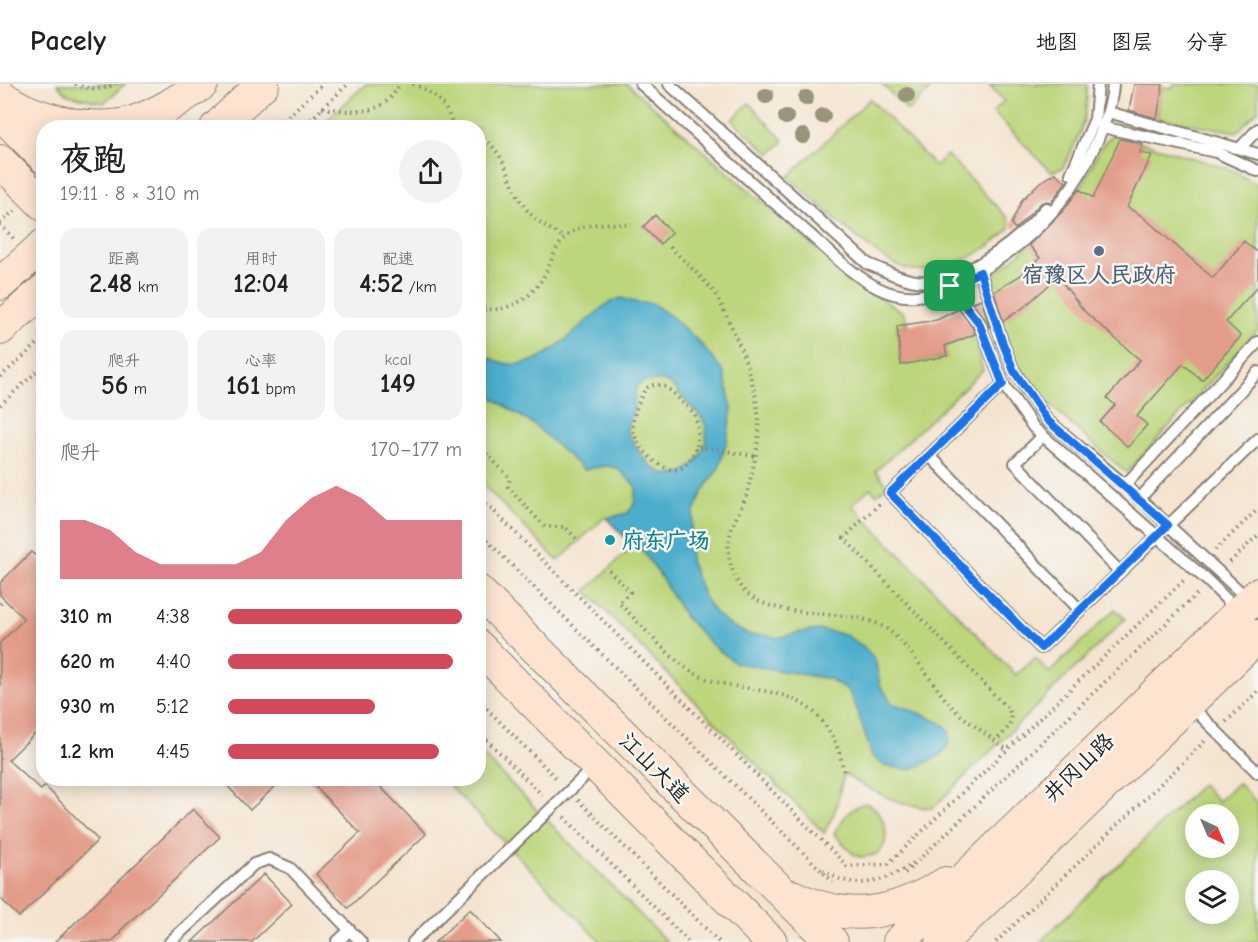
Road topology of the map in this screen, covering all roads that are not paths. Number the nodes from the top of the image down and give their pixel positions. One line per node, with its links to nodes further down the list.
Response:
1 (202, 84): 11 (main road)
2 (641, 84): 26 (lane)
3 (669, 84): 4 (lane)
4 (1098, 84)
5 (1113, 84): 9 (lane)
6 (242, 90): 12 (main road); 13 (main road); 14 (main road)
7 (0, 95): 10 (main road)
8 (0, 112): 18 (main road)
9 (1108, 112): 15 (lane); 17 (lane)
10 (52, 120)
11 (139, 120)
12 (187, 120)
13 (221, 120)
14 (227, 120)
15 (1102, 127): 21 (lane); 24 (lane)
16 (1258, 129): 17 (lane)
17 (1240, 148): 19 (lane)
18 (36, 149)
19 (1258, 154)
20 (0, 160): 22 (main road)
21 (1258, 171)
22 (36, 197)
23 (36, 252): 25 (main road)
24 (980, 272): 26 (lane); 37 (lane)
25 (0, 284)
26 (950, 286): 33 (lane)
27 (36, 297): 29 (main road)
28 (36, 318): 30 (main road)
29 (0, 329)
30 (0, 342)
31 (1258, 342): 37 (lane)
32 (1256, 380): 38 (lane)
33 (1003, 384): 34 (lane); 36 (lane)
34 (1043, 436): 40 (lane); 41 (lane)
35 (1258, 439): 39 (lane)
36 (929, 455): 43 (lane); 43 (lane)
37 (1125, 486): 38 (lane)
38 (1139, 499): 39 (lane)
39 (1168, 525): 40 (lane); 44 (lane)
40 (1156, 536): 41 (lane); 44 (lane)
41 (1120, 572): 43 (lane)
42 (486, 599): 50 (main road, 江山大道)
43 (1080, 610)
44 (1252, 616): 46 (main road, 井冈山路)
45 (486, 654): 47 (main road, 江山大道)
46 (1178, 692): 48 (lane); 49 (main road, 井冈山路)
47 (596, 765): 51 (main road, 江山大道); 56 (lane)
48 (1258, 773)
49 (994, 871): 50 (main road); 60 (main road, 井冈山路); 61 (main road, 井冈山路); 62 (main road)
50 (780, 890): 59 (main road, 江山大道)
51 (744, 915): 57 (main road); 58 (main road, 江山大道)
52 (350, 930): 53 (lane); 54 (lane); 55 (lane)
53 (170, 942)
54 (337, 942)
55 (361, 942)
56 (413, 942)
57 (760, 942)
58 (771, 942)
59 (832, 942)
60 (899, 942)
61 (942, 942)
62 (959, 942)

